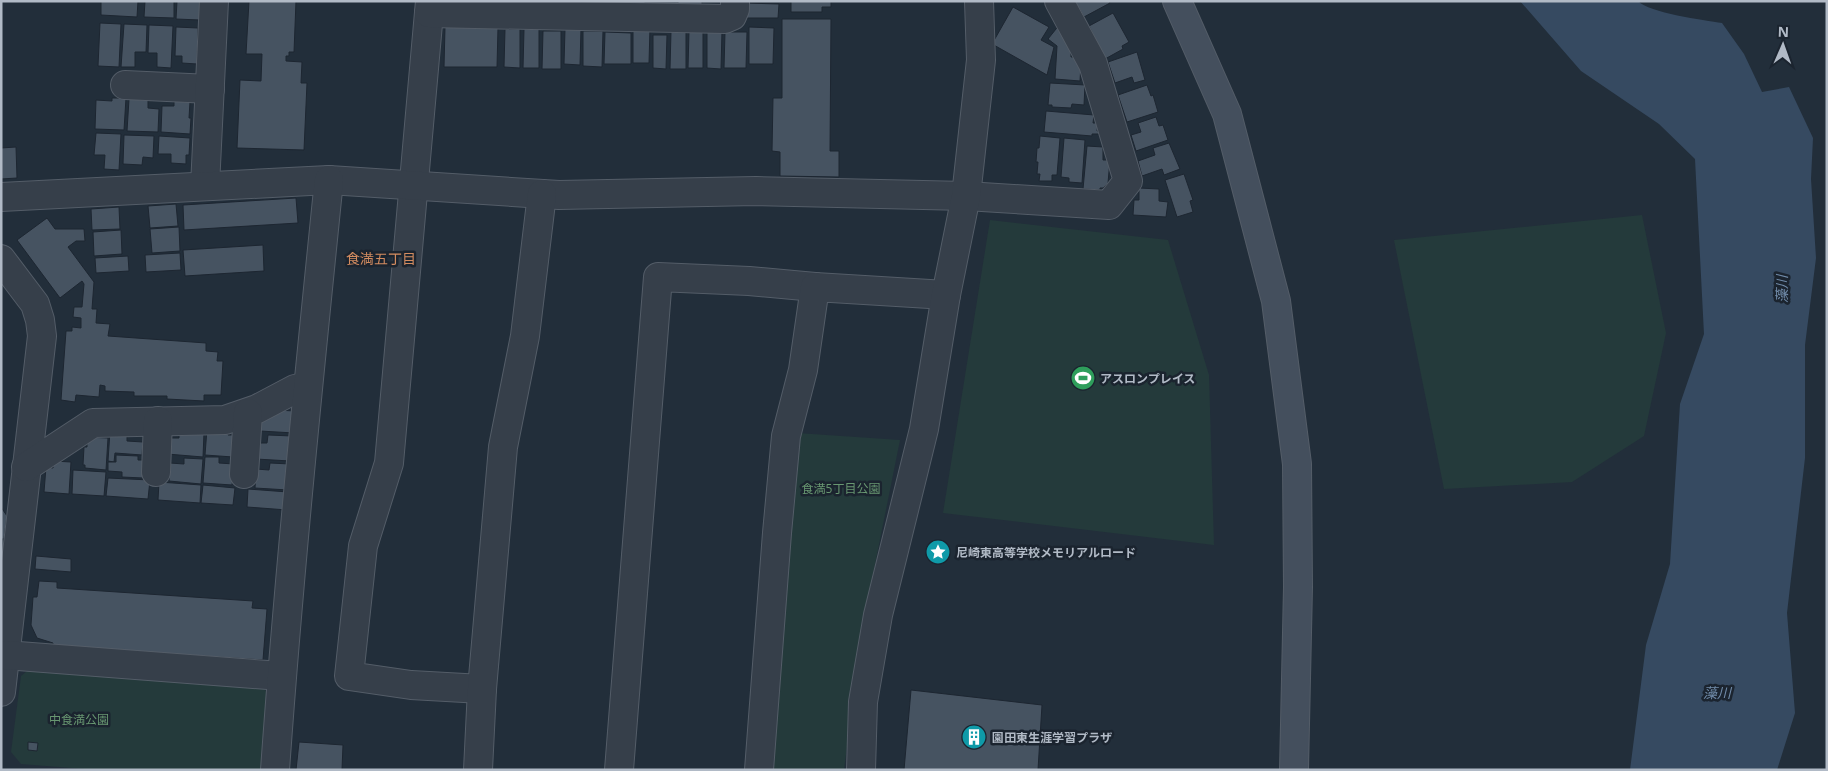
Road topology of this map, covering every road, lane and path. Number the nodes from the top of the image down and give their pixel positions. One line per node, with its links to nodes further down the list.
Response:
1 (214, 1): 9 (street)
2 (735, 1): 7 (street)
3 (979, 1): 14 (street)
4 (1059, 1): 14 (street)
5 (1177, 1): 35 (street)
6 (430, 7): 7 (street); 11 (street)
7 (616, 9)
8 (125, 85): 9 (street)
9 (210, 89): 12 (street)
10 (329, 180): 11 (street); 12 (street); 19 (street)
11 (414, 185): 13 (street); 28 (street)
12 (205, 186): 15 (street)
13 (542, 194): 14 (street); 28 (street)
14 (966, 196): 18 (street)
15 (1, 197)
16 (1, 259): 22 (street)
17 (815, 287): 18 (street); 32 (street); 33 (street)
18 (946, 294): 34 (street)
19 (308, 386): 20 (street); 27 (street)
20 (248, 413): 21 (street); 24 (street)
21 (158, 421): 22 (street); 23 (street)
22 (26, 468): 25 (street)
23 (156, 472)
24 (244, 474)
25 (12, 496): 26 (street)
26 (5, 656): 27 (street); 29 (street)
27 (281, 676): 30 (street)
28 (482, 689): 31 (street)
29 (1, 692)
30 (275, 770)
31 (478, 770)
32 (619, 770)
33 (759, 770)
34 (861, 770)
35 (1294, 770)

